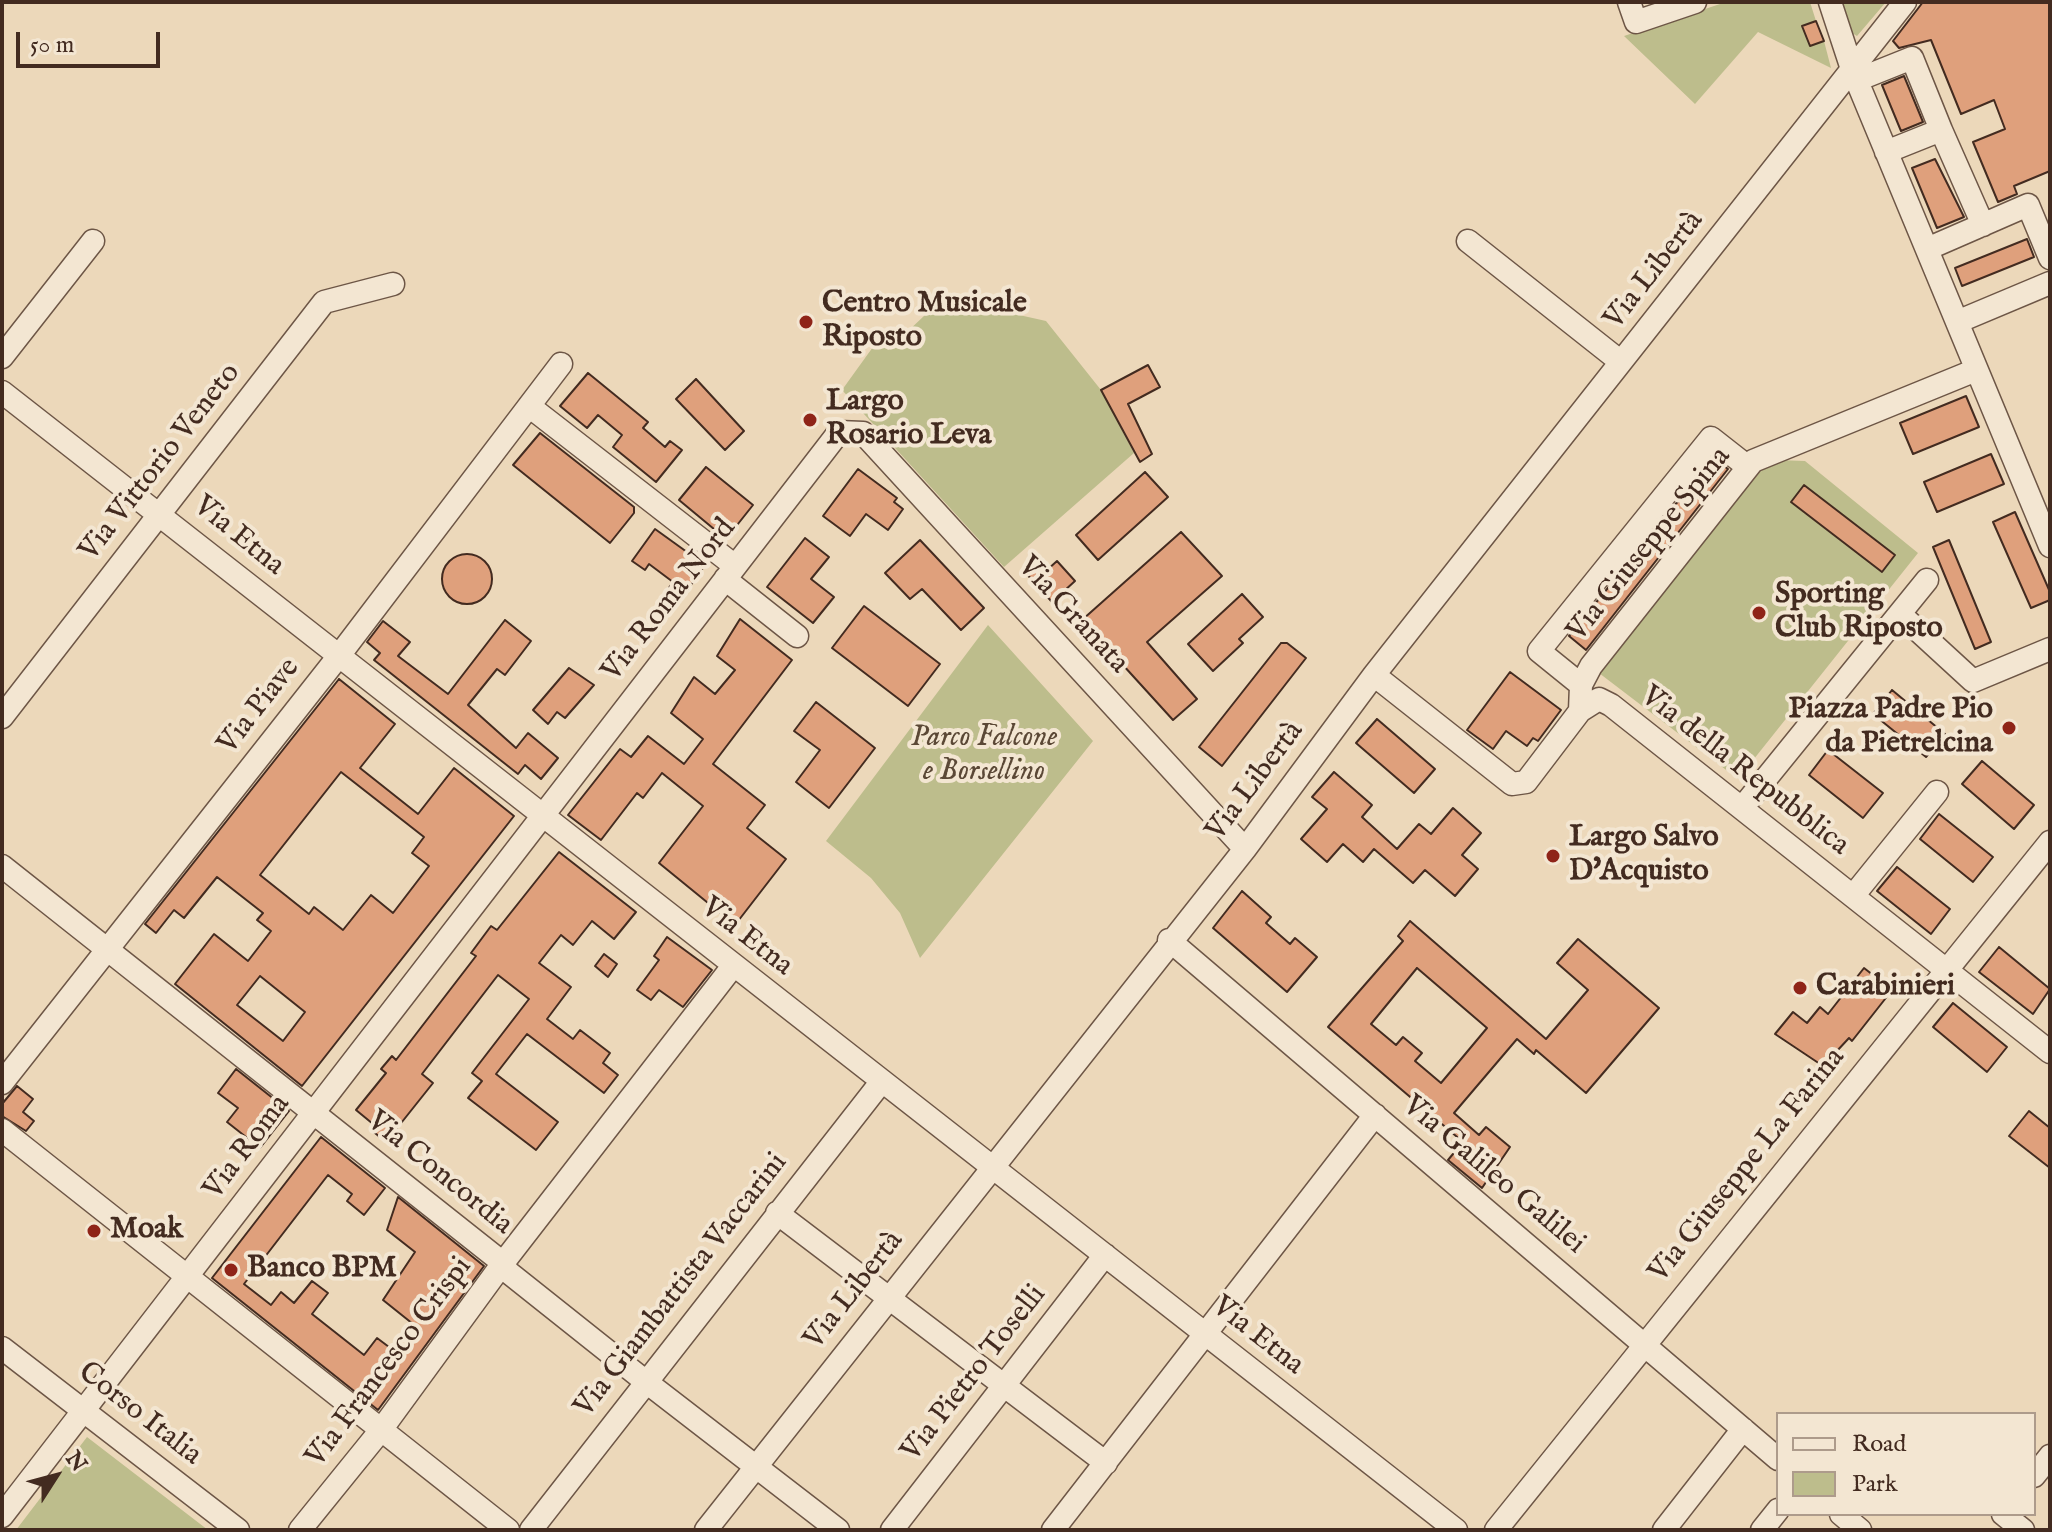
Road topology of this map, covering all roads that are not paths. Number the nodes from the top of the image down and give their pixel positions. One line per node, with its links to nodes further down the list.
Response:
1 (1629, 2): 2 (street)
2 (1695, 2)
3 (1830, 2): 5 (street)
4 (1905, 2): 5 (street, Via Libertà)
5 (1854, 75): 6 (street); 7 (street); 17 (street, Via Libertà)
6 (1941, 130): 7 (street); 8 (street)
7 (1886, 152): 11 (street)
8 (1983, 225): 11 (street); 12 (street)
9 (93, 241): 16 (street)
10 (1468, 241): 17 (street)
11 (1927, 249): 15 (street)
12 (2050, 258)
13 (2050, 283): 15 (street)
14 (393, 284): 24 (street, Via Vittorio Veneto)
15 (1957, 322): 19 (street)
16 (2, 357)
17 (1621, 362): 32 (street, Via Libertà)
18 (561, 364): 21 (street, Via Piave)
19 (1976, 370): 23 (street, Via Giuseppe Spina); 25 (street)
20 (2, 392): 24 (street, Via Etna)
21 (529, 406): 26 (street); 31 (street, Via Piave)
22 (851, 430): 26 (street, Via Roma Nord); 40 (street, Via Granata)
23 (1748, 467): 33 (street, Via Giuseppe Spina); 33 (street)
24 (160, 513): 31 (street, Via Etna); 35 (street, Via Vittorio Veneto)
25 (2050, 546)
26 (730, 572): 29 (street); 38 (street, Via Roma Nord)
27 (1927, 580): 28 (street)
28 (1900, 614): 30 (street); 37 (street)
29 (797, 636)
30 (2050, 649)
31 (338, 657): 38 (street, Via Etna); 44 (street, Via Piave)
32 (1374, 675): 34 (street); 40 (street, Via Libertà)
33 (1581, 685): 34 (street, Via Giuseppe Spina)
34 (1580, 711): 37 (street, Via della Repubblica)
35 (2, 717)
36 (1937, 792): 42 (street)
37 (1742, 808): 42 (street, Via della Repubblica)
38 (540, 815): 45 (street, Via Etna); 50 (street, Via Roma)
39 (2050, 842): 46 (street, Via Giuseppe La Farina)
40 (1245, 849): 43 (street, Via Libertà)
41 (2, 866): 44 (street, Via Concordia)
42 (1853, 896): 46 (street, Via della Repubblica)
43 (1169, 940): 51 (street, Via Galileo Galilei); 53 (street, Via Libertà)
44 (107, 948): 49 (street, Via Piave); 50 (street, Via Concordia)
45 (733, 966): 48 (street, Via Etna); 56 (street, Via Francesco Crispi)
46 (1947, 969): 47 (street, Via della Repubblica); 60 (street, Via Giuseppe La Farina)
47 (2050, 1052)
48 (882, 1081): 53 (street, Via Etna); 54 (street, Via Giambattista Vaccarini)
49 (2, 1083)
50 (313, 1111): 56 (street, Via Concordia); 57 (street, Via Roma)
51 (1375, 1115): 59 (street); 60 (street, Via Galileo Galilei)
52 (2, 1130): 57 (street)
53 (991, 1169): 55 (street, Via Etna); 58 (street, Via Libertà)
54 (777, 1213): 58 (street); 62 (street, Via Giambattista Vaccarini)
55 (1105, 1255): 59 (street, Via Etna); 63 (street, Via Pietro Toselli)
56 (503, 1263): 62 (street, Via Concordia); 66 (street, Via Francesco Crispi)
57 (187, 1277): 64 (street, Via Roma); 66 (street)
58 (889, 1296): 63 (street); 70 (street, Via Libertà)
59 (1205, 1334): 69 (street); 83 (street, Via Etna)
60 (1644, 1344): 65 (street, Via Galileo Galilei); 84 (street, Via Giuseppe La Farina)
61 (2, 1348): 64 (street, Corso Italia)
62 (645, 1381): 70 (street, Via Concordia); 78 (street, Via Giambattista Vaccarini)
63 (1004, 1385): 69 (street); 81 (street, Via Pietro Toselli)
64 (84, 1410): 73 (street, Via Roma); 75 (street, Corso Italia)
65 (1743, 1429): 68 (street, Via Galileo Galilei); 85 (street)
66 (381, 1430): 76 (street, Via Francesco Crispi); 77 (street)
67 (2050, 1456): 71 (street)
68 (1776, 1457)
69 (1106, 1463): 82 (street)
70 (755, 1466): 79 (street, Via Libertà); 80 (street, Via Concordia)
71 (2036, 1474)
72 (1776, 1512): 86 (street)
73 (2, 1516)
74 (2006, 1516): 87 (street)
75 (238, 1530)
76 (300, 1530)
77 (508, 1530)
78 (531, 1530)
79 (706, 1530)
80 (838, 1530)
81 (892, 1530)
82 (1053, 1530)
83 (1456, 1530)
84 (1496, 1530)
85 (1664, 1530)
86 (1762, 1530)
87 (2023, 1530)

